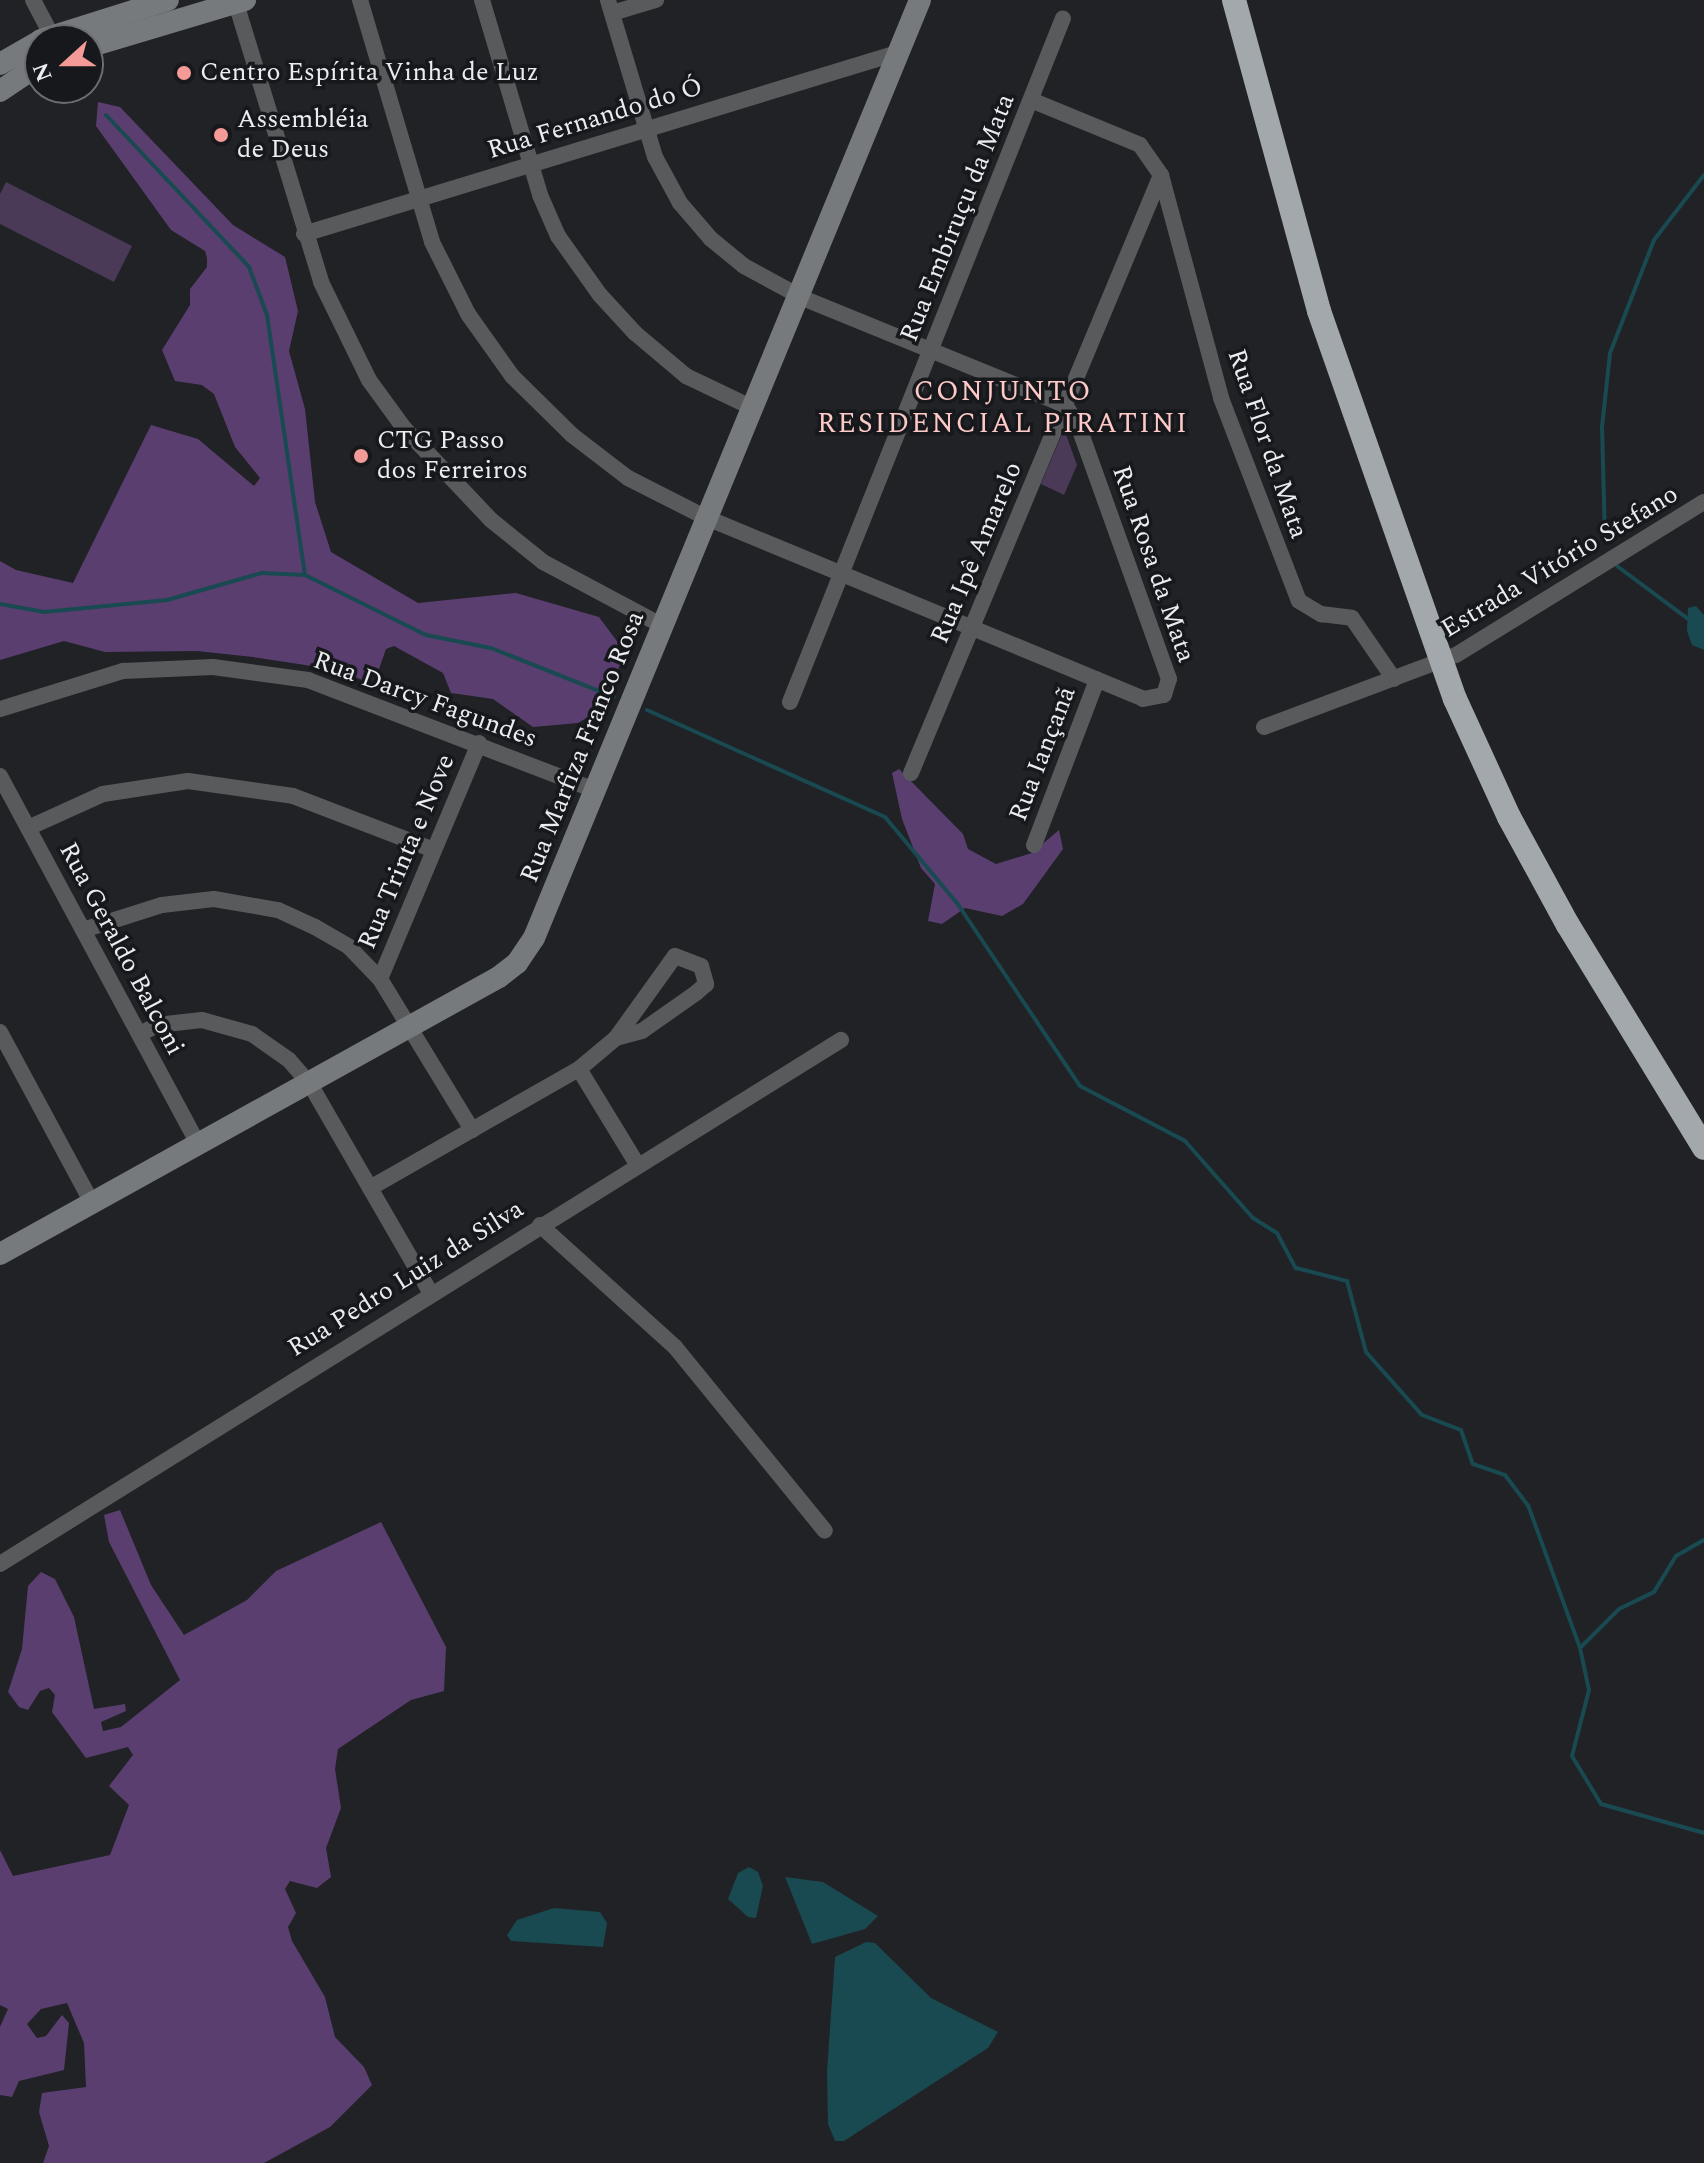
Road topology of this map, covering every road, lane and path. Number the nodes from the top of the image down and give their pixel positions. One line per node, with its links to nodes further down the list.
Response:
1 (33, 0): 11 (street)
2 (168, 0): 12 (street)
3 (360, 0): 23 (street)
4 (482, 0): 21 (street)
5 (656, 0): 9 (street)
6 (920, 0): 15 (street, Rua Marfiza Franco Rosa)
7 (1234, 0): 34 (highway)
8 (238, 1): 13 (street); 24 (street)
9 (610, 6): 20 (street)
10 (1063, 18): 19 (street, Rua Embiruçu da Mata)
11 (42, 24)
12 (94, 24)
13 (104, 42)
14 (24, 51): 16 (street)
15 (900, 52): 20 (street, Rua Fernando do Ó); 25 (street, Rua Marfiza Franco Rosa)
16 (0, 64)
17 (24, 75): 18 (street)
18 (0, 91)
19 (1031, 100): 22 (street); 26 (street, Rua Embiruçu da Mata)
20 (647, 129): 21 (street, Rua Fernando do Ó); 25 (street)
21 (530, 163): 23 (street, Rua Fernando do Ó); 28 (street)
22 (1161, 175): 27 (street, Rua Ipê Amarelo); 35 (street, Rua Flor da Mata)
23 (418, 197): 24 (street, Rua Fernando do Ó); 30 (street)
24 (304, 234): 32 (street)
25 (801, 297): 26 (street); 28 (street, Rua Marfiza Franco Rosa)
26 (931, 350): 27 (street); 31 (street, Rua Embiruçu da Mata)
27 (1065, 405): 33 (street, Rua Ipê Amarelo); 36 (street, Rua Rosa da Mata)
28 (755, 409): 30 (street, Rua Marfiza Franco Rosa)
29 (1704, 502): 34 (street, Estrada Vitório Stefano)
30 (707, 518): 31 (street); 32 (street, Rua Marfiza Franco Rosa)
31 (841, 574): 33 (street); 37 (street, Rua Embiruçu da Mata)
32 (663, 626): 43 (street, Rua Marfiza Franco Rosa)
33 (972, 628): 36 (street); 41 (street, Rua Ipê Amarelo)
34 (1440, 661): 35 (street); 58 (highway)
35 (1394, 679): 39 (street)
36 (1097, 680): 45 (street, Rua Iançanã)
37 (790, 702)
38 (0, 709): 40 (street, Rua Darcy Fagundes)
39 (1264, 727)
40 (479, 743): 43 (street, Rua Darcy Fagundes); 46 (street, Rua Trinta e Nove)
41 (911, 773)
42 (0, 776): 44 (street, Rua Geraldo Balconi)
43 (595, 790): 49 (street, Rua Marfiza Franco Rosa)
44 (28, 828): 46 (street); 47 (street, Rua Geraldo Balconi)
45 (1034, 845)
46 (431, 849): 48 (street, Rua Trinta e Nove)
47 (83, 930): 48 (street); 51 (street, Rua Geraldo Balconi)
48 (380, 979): 49 (street)
49 (411, 1025): 55 (street, Rua Marfiza Franco Rosa); 56 (street)
50 (0, 1032): 61 (street)
51 (140, 1034): 55 (street); 57 (street, Rua Geraldo Balconi)
52 (616, 1038): 52 (street); 54 (street)
53 (841, 1040): 59 (street, Rua Pedro Luiz da Silva)
54 (579, 1069): 56 (street); 59 (street)
55 (310, 1084): 57 (street, Rua Marfiza Franco Rosa); 60 (street)
56 (472, 1130): 60 (street)
57 (199, 1145): 61 (street, Rua Marfiza Franco Rosa)
58 (1704, 1148)
59 (637, 1164): 62 (street, Rua Pedro Luiz da Silva)
60 (370, 1188): 64 (street)
61 (92, 1203): 63 (street, Rua Marfiza Franco Rosa)
62 (540, 1225): 64 (street, Rua Pedro Luiz da Silva); 65 (street)
63 (0, 1254)
64 (431, 1294): 66 (street, Rua Pedro Luiz da Silva)
65 (825, 1531)
66 (0, 1564)

